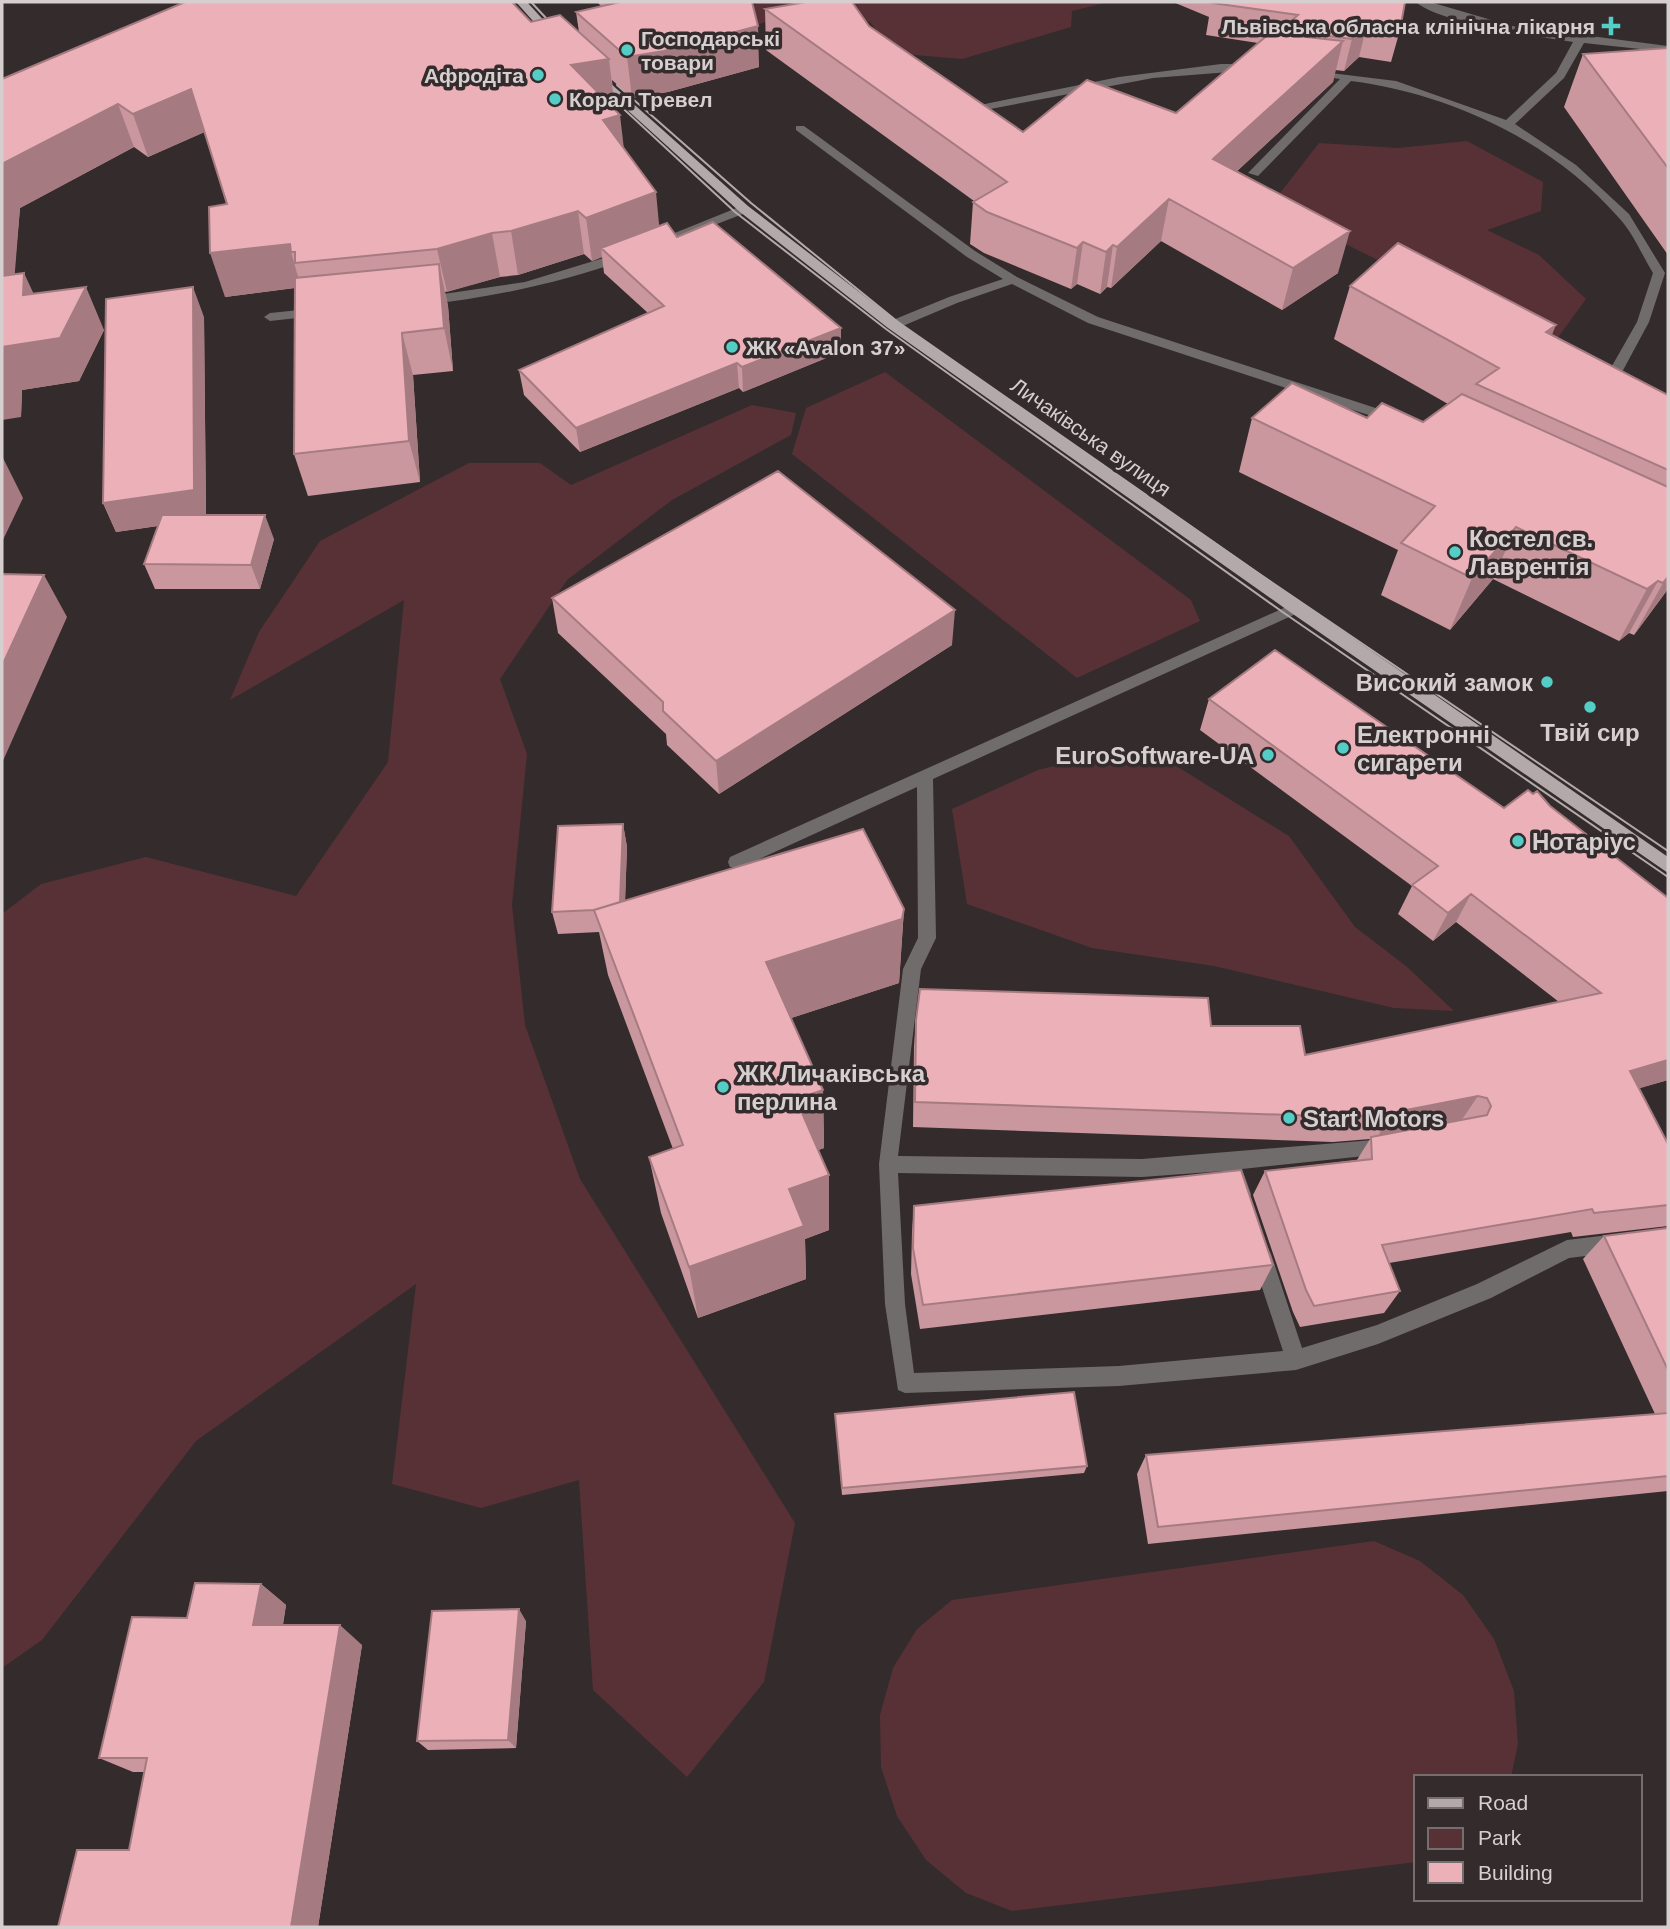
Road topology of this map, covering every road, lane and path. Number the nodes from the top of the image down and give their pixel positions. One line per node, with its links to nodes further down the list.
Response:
1 (521, 2): 4 (main road)
2 (1421, 2): 3 (street)
3 (1580, 39): 5 (street); 11 (street)
4 (562, 45)
5 (1668, 49)
6 (582, 64): 14 (main road, Личаківська вулиця)
7 (1265, 68): 10 (street)
8 (1301, 71): 9 (street)
9 (1349, 77): 11 (street); 13 (street)
10 (985, 107)
11 (1508, 124): 20 (street)
12 (800, 128): 15 (street)
13 (1254, 173)
14 (744, 209): 16 (street); 19 (main road, Личаківська вулиця)
15 (1013, 280): 19 (street); 21 (street)
16 (403, 303)
17 (336, 310): 18 (street)
18 (270, 317)
19 (893, 325): 22 (main road, Личаківська вулиця)
20 (1614, 398)
21 (1406, 423)
22 (1295, 608): 23 (street); 25 (main road, Личаківська вулиця)
23 (925, 776): 24 (street); 28 (street)
24 (736, 862)
25 (1667, 864)
26 (1402, 1144): 27 (street)
27 (1230, 1162): 28 (street); 29 (street)
28 (888, 1164): 32 (street)
29 (1247, 1215)
30 (1668, 1237): 32 (street)
31 (1256, 1241): 32 (street)
32 (1296, 1360)

